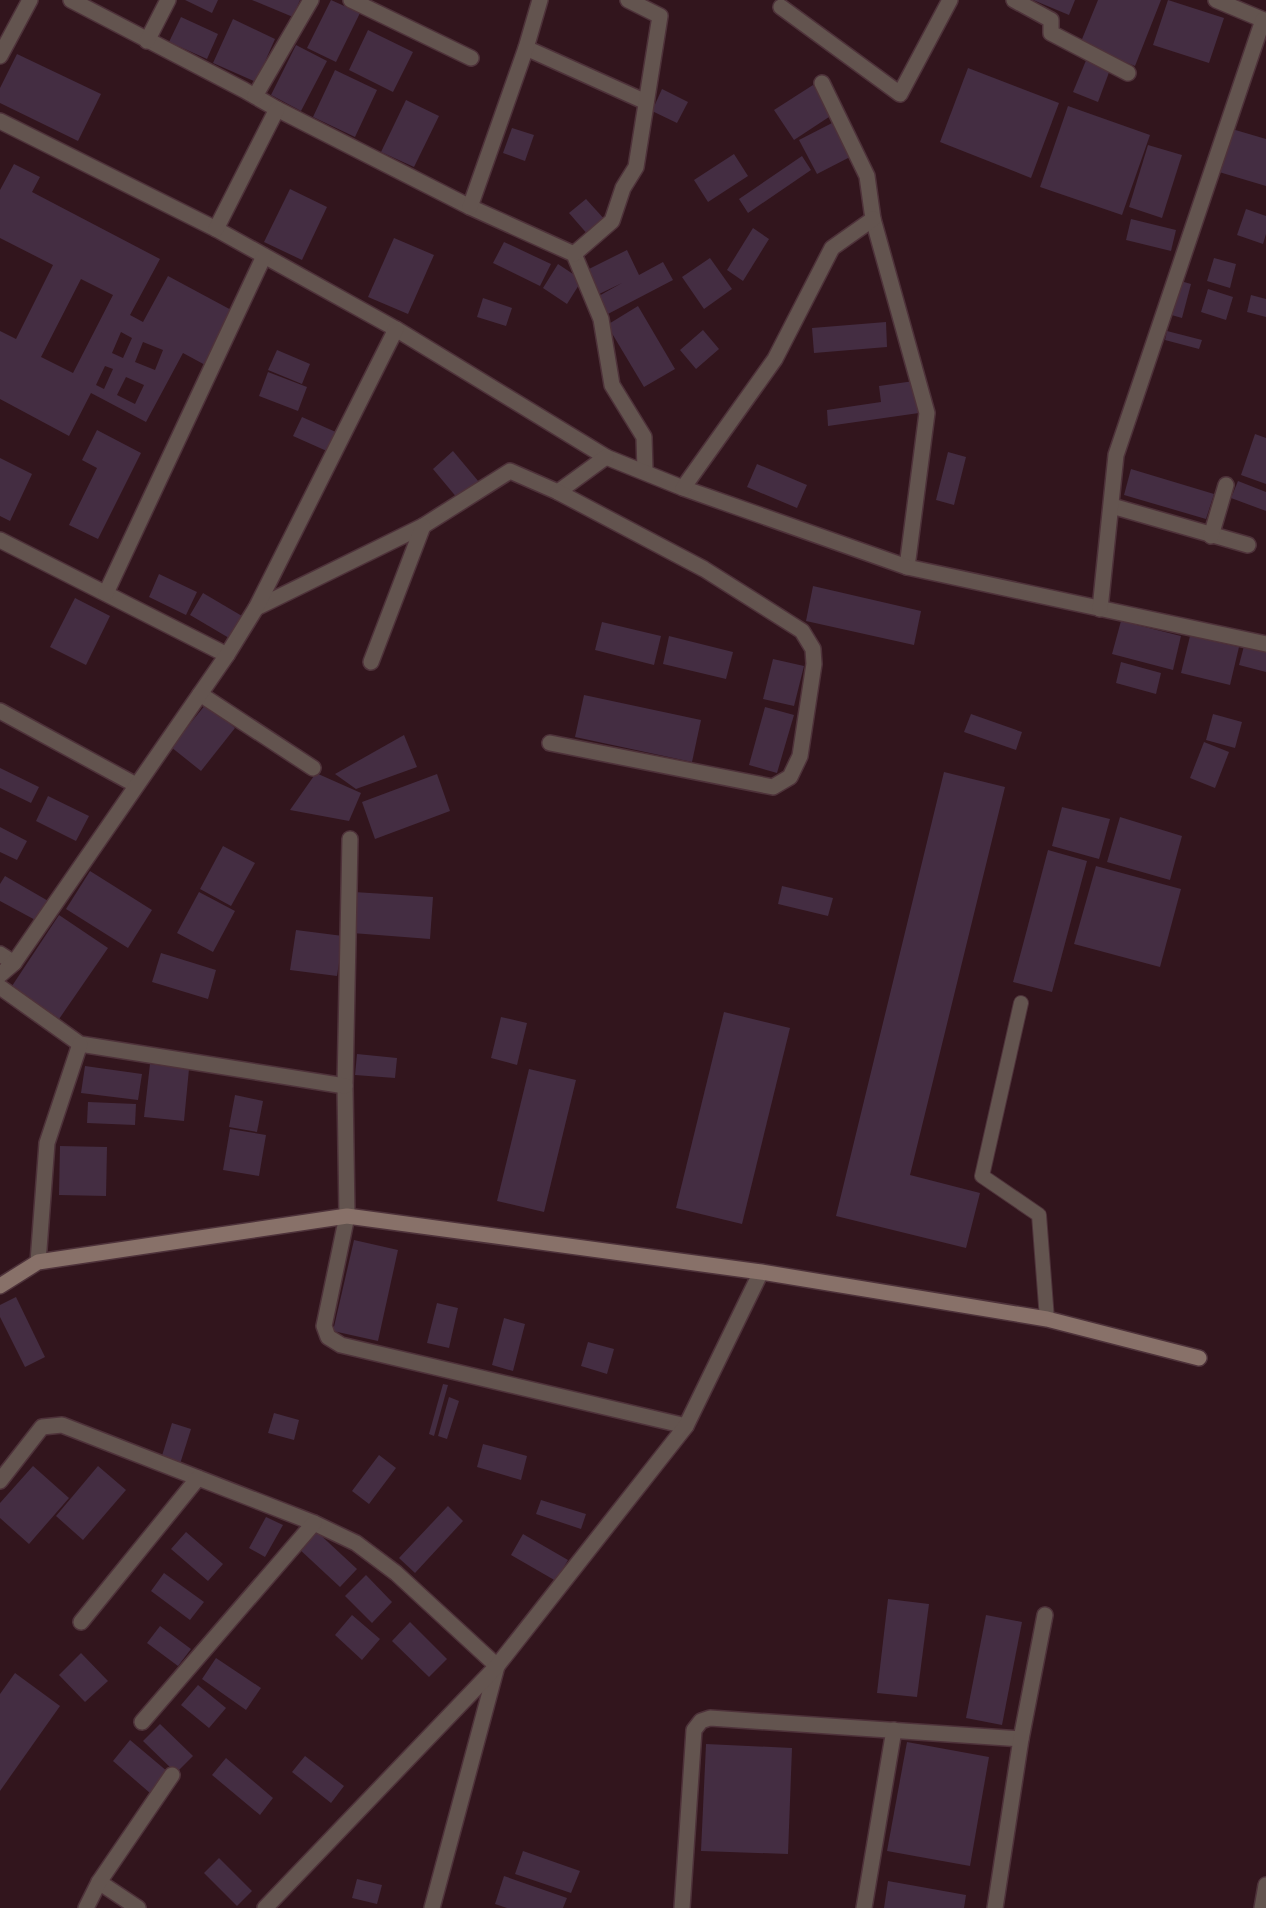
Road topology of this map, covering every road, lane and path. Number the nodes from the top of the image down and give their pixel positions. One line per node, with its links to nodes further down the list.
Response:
1 (30, 0): 15 (street)
2 (71, 0): 13 (street)
3 (168, 0): 13 (street)
4 (311, 0): 19 (street)
5 (351, 0): 16 (street)
6 (540, 0): 14 (street)
7 (628, 0): 20 (street)
8 (950, 0): 11 (street)
9 (1014, 0): 17 (street)
10 (1216, 0): 12 (street)
11 (781, 7)
12 (1265, 20): 34 (street)
13 (147, 41): 19 (street)
14 (526, 48): 20 (street); 23 (street)
15 (0, 56)
16 (471, 58)
17 (1128, 73)
18 (822, 83): 24 (street)
19 (255, 96): 21 (street)
20 (646, 102): 26 (street)
21 (277, 109): 23 (street); 25 (street)
22 (0, 121): 25 (street)
23 (470, 207): 26 (street)
24 (873, 219): 32 (street); 39 (street)
25 (216, 228): 27 (street)
26 (574, 254): 30 (street)
27 (264, 256): 28 (street); 40 (street)
28 (396, 329): 29 (street); 41 (street)
29 (606, 457): 30 (street); 33 (street)
30 (644, 471): 32 (street)
31 (1226, 485): 36 (street)
32 (683, 488): 39 (street)
33 (558, 492): 35 (street); 48 (street)
34 (1112, 506): 36 (street); 42 (street)
35 (422, 526): 41 (street); 45 (street)
36 (1212, 536): 38 (street)
37 (0, 540): 40 (street)
38 (1248, 545)
39 (908, 567): 42 (street)
40 (106, 594): 44 (street)
41 (256, 608): 44 (street)
42 (1100, 609): 43 (street)
43 (1266, 644)
44 (227, 655): 46 (street)
45 (371, 662)
46 (200, 694): 49 (street); 50 (street)
47 (2, 717): 50 (street)
48 (550, 743)
49 (313, 768)
50 (136, 785): 53 (street)
51 (350, 839): 58 (street)
52 (0, 954): 53 (street)
53 (14, 962): 54 (street)
54 (0, 975)
55 (0, 987): 57 (street)
56 (1021, 1003): 63 (lane)
57 (80, 1044): 58 (street); 60 (street)
58 (345, 1086): 59 (street)
59 (346, 1216): 60 (street); 61 (street); 65 (street)
60 (38, 1262): 62 (street)
61 (761, 1272): 63 (street); 65 (street)
62 (0, 1286)
63 (1047, 1319): 64 (street)
64 (1199, 1358)
65 (686, 1426): 71 (street)
66 (198, 1478): 67 (street); 68 (street); 70 (street)
67 (0, 1481)
68 (314, 1522): 71 (street); 72 (street)
69 (1045, 1615): 74 (street)
70 (81, 1622)
71 (496, 1666): 80 (street); 81 (street)
72 (142, 1722)
73 (894, 1730): 74 (street); 82 (street); 83 (street)
74 (1020, 1738): 84 (street)
75 (172, 1775): 76 (street)
76 (99, 1882): 78 (street); 79 (street)
77 (1266, 1885): 85 (street)
78 (86, 1908)
79 (138, 1908)
80 (265, 1908)
81 (432, 1908)
82 (682, 1908)
83 (864, 1908)
84 (995, 1908)
85 (1262, 1908)

